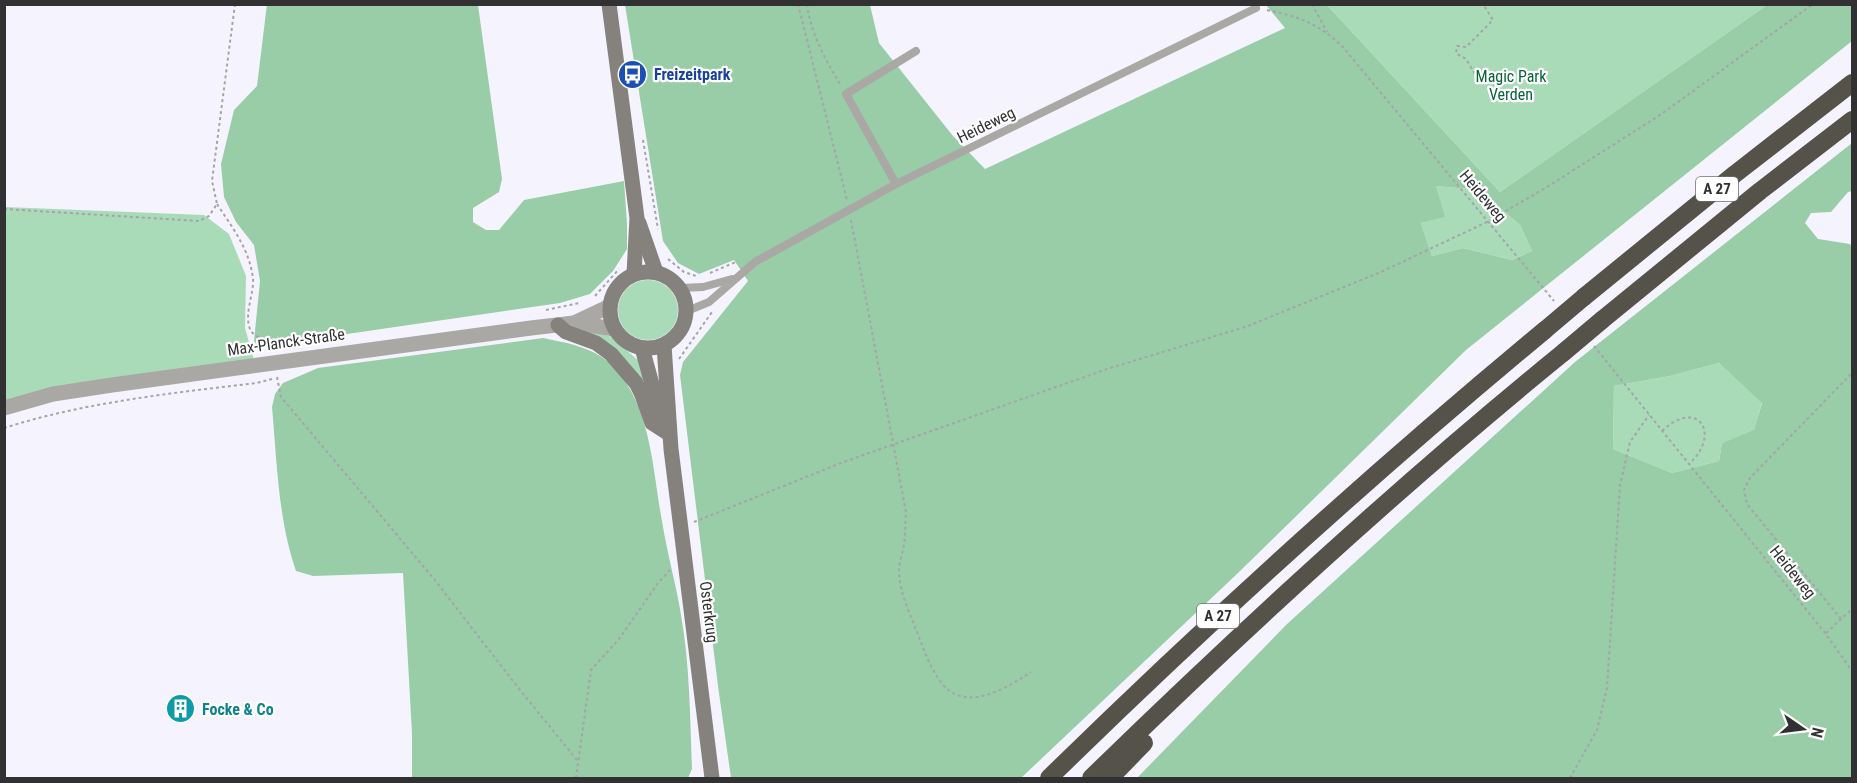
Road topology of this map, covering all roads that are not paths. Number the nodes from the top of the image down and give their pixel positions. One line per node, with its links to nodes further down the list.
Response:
1 (609, 4): 7 (main road)
2 (1253, 6): 6 (lane, Heideweg)
3 (916, 51): 6 (lane)
4 (1852, 84): 24 (highway, A 27, bridge)
5 (1852, 120): 22 (highway, A 27, bridge)
6 (896, 184): 10 (lane, Heideweg)
7 (638, 218): 8 (main road); 9 (main road)
8 (628, 268): 9 (main road); 12 (main road)
9 (656, 272): 11 (main road)
10 (734, 278): 11 (lane, Heideweg); 13 (lane, Heideweg)
11 (680, 288): 13 (main road)
12 (610, 306): 14 (street, Max-Planck-Straße); 16 (main road)
13 (687, 311): 17 (main road)
14 (574, 323): 15 (street, Max-Planck-Straße); 16 (street, Max-Planck-Straße)
15 (558, 325): 19 (street, Max-Planck-Straße); 20 (main road)
16 (615, 329): 18 (main road)
17 (664, 345): 18 (main road); 21 (main road, Osterkrug)
18 (642, 348): 20 (main road, Osterkrug)
19 (4, 408)
20 (666, 432): 21 (main road, Osterkrug)
21 (671, 449): 23 (main road, Osterkrug)
22 (1156, 715): 25 (highway, A 27); 26 (highway)
23 (712, 778)
24 (1049, 778)
25 (1091, 778)
26 (1110, 778)

